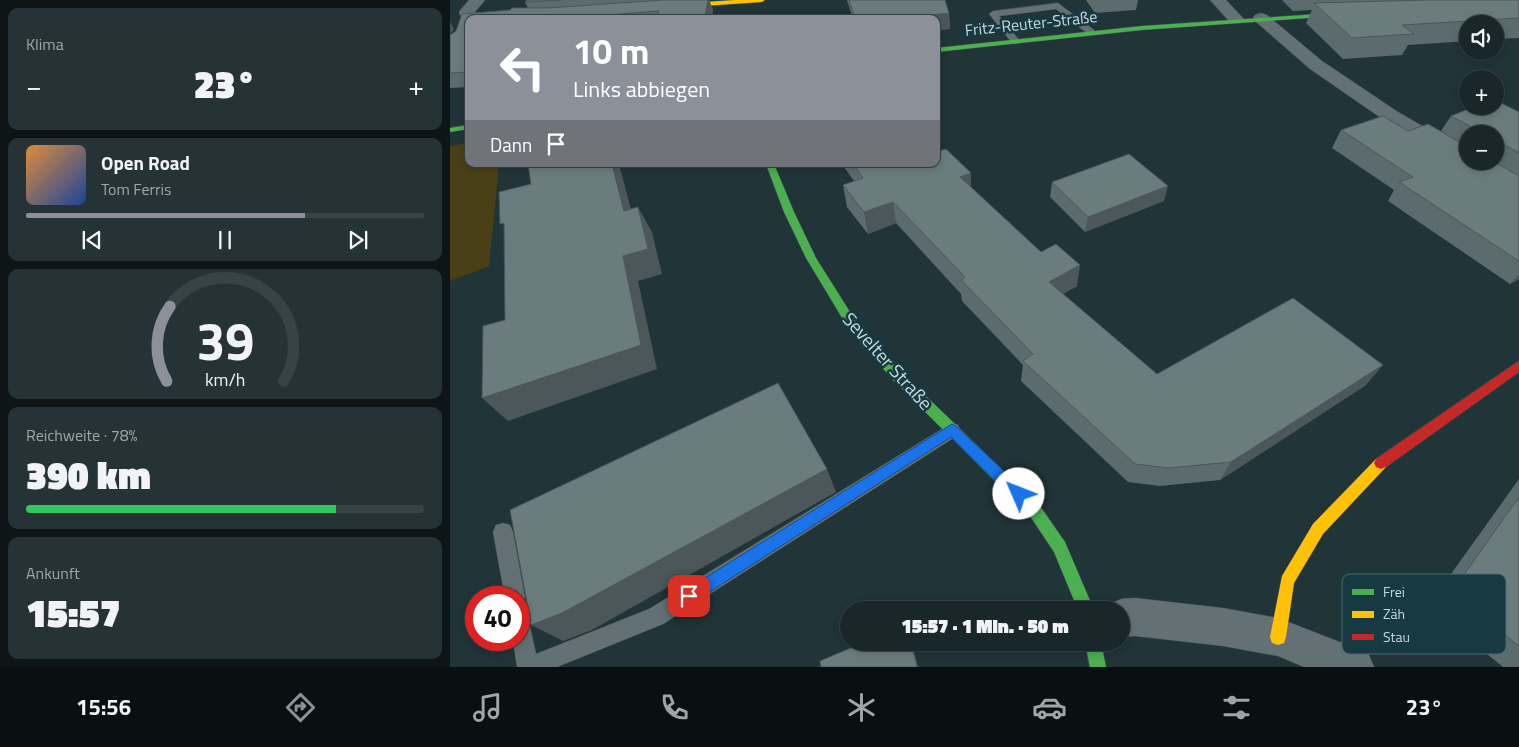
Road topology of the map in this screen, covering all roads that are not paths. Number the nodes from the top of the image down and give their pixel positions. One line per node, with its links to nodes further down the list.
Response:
1 (477, 0): 6 (street)
2 (1218, 0): 8 (street)
3 (765, 3): 4 (street)
4 (664, 6)
5 (1358, 13): 7 (street, Fritz-Reuter-Straße)
6 (468, 15)
7 (1261, 18): 8 (street, Fritz-Reuter-Straße); 14 (street)
8 (1236, 19): 9 (street, Fritz-Reuter-Straße)
9 (1091, 32): 10 (street, Fritz-Reuter-Straße); 10 (lane)
10 (1015, 41): 11 (street, Fritz-Reuter-Straße)
11 (940, 50)
12 (465, 128): 13 (street)
13 (450, 130)
14 (1459, 156)
15 (771, 167): 17 (street, Sevelter Straße)
16 (1519, 366): 22 (street)
17 (952, 430): 20 (street, Sevelter Straße); 25 (lane)
18 (503, 532): 19 (lane)
19 (514, 586)
20 (1083, 601)
21 (1130, 617): 22 (street)
22 (1278, 637): 27 (street)
23 (526, 651): 25 (lane)
24 (1095, 651): 26 (street)
25 (529, 667)
26 (1098, 667)
27 (1354, 667)

